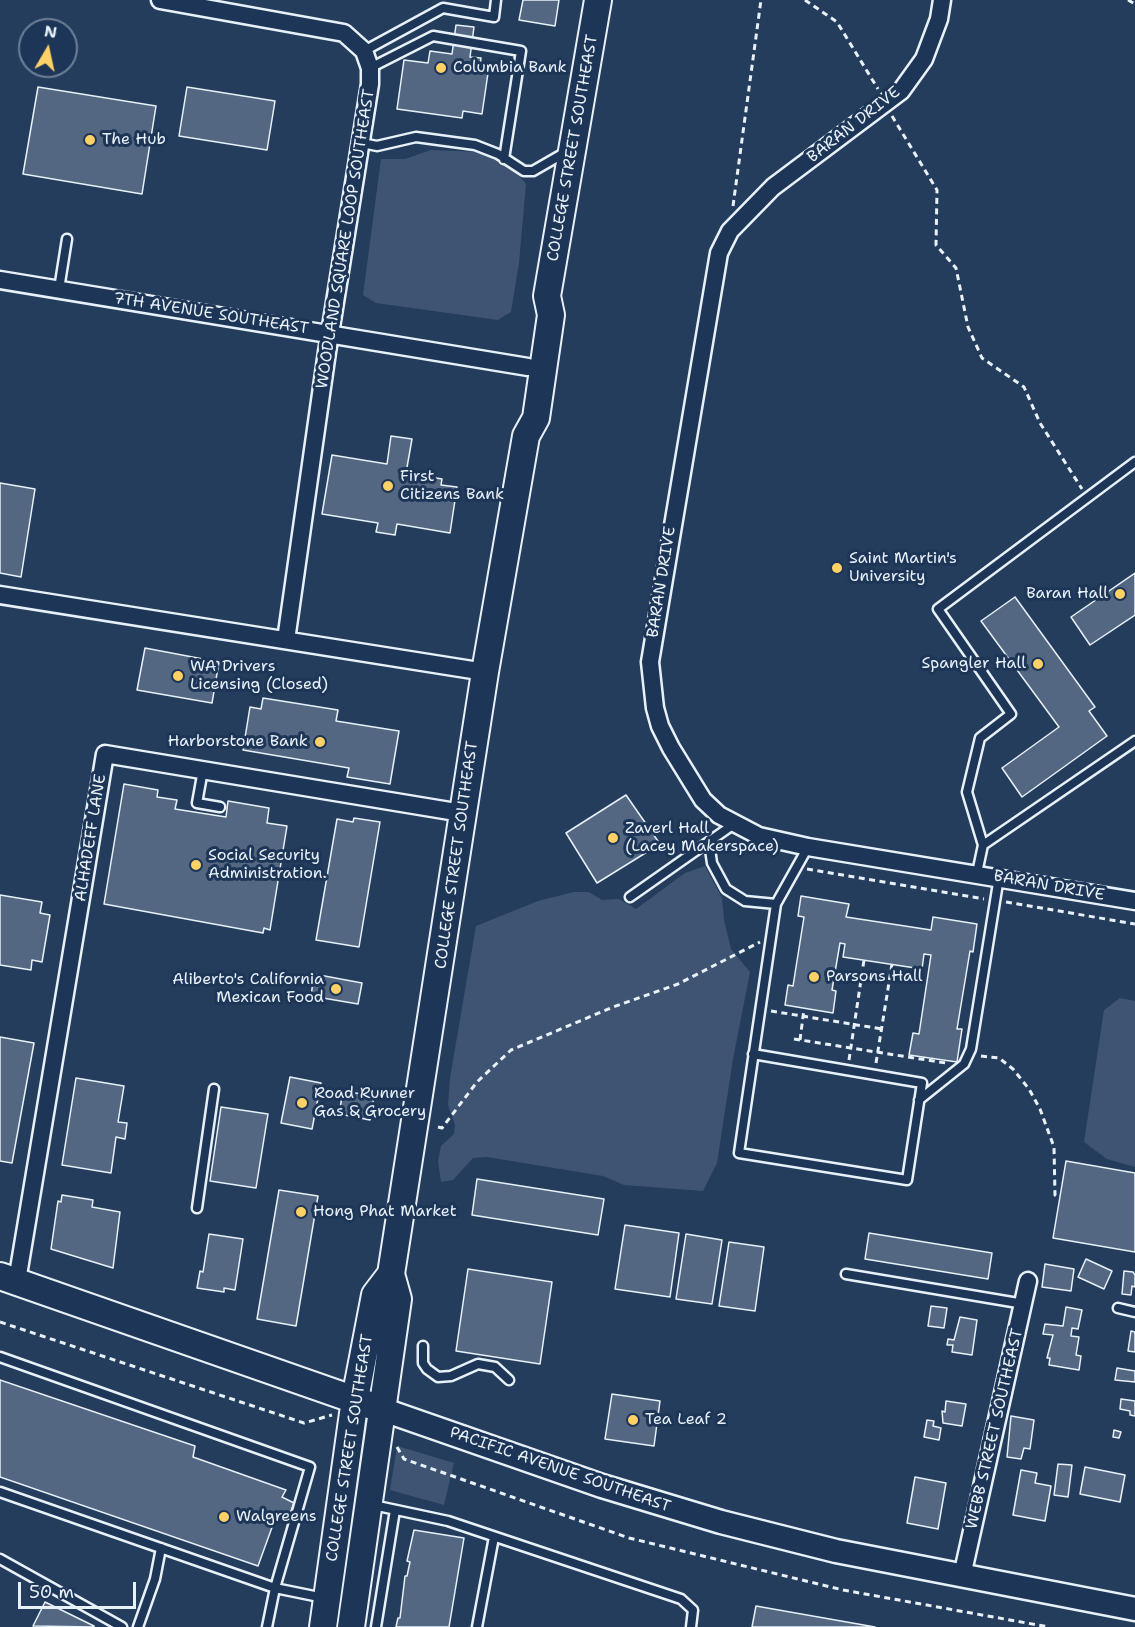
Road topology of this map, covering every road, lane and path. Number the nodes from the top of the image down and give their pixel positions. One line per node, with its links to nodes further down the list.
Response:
1 (160, 0): 10 (street)
2 (496, 0): 8 (lane)
3 (598, 0): 14 (main road, COLLEGE STREET SOUTHEAST)
4 (761, 0): 16 (path)
5 (805, 0): 12 (path)
6 (942, 0): 12 (street, BARAN DRIVE)
7 (1128, 0): 9 (path)
8 (443, 4): 10 (lane)
9 (1135, 4)
10 (364, 51): 11 (street, WOODLAND SQUARE LOOP SOUTHEAST)
11 (370, 68): 13 (street, WOODLAND SQUARE LOOP SOUTHEAST); 15 (lane)
12 (885, 104): 16 (street, BARAN DRIVE); 25 (path)
13 (362, 143): 15 (lane); 21 (street, WOODLAND SQUARE LOOP SOUTHEAST)
14 (574, 147): 15 (lane); 20 (main road, COLLEGE STREET SOUTHEAST)
15 (504, 159)
16 (730, 231): 33 (street, BARAN DRIVE)
17 (67, 239): 19 (lane)
18 (0, 279): 19 (street, 7TH AVENUE SOUTHEAST)
19 (59, 289): 21 (street, 7TH AVENUE SOUTHEAST)
20 (547, 296): 22 (main road, COLLEGE STREET SOUTHEAST); 23 (main road, COLLEGE STREET SOUTHEAST)
21 (330, 333): 22 (street, 7TH AVENUE SOUTHEAST); 27 (street, WOODLAND SQUARE LOOP SOUTHEAST)
22 (528, 367): 23 (main road, COLLEGE STREET SOUTHEAST)
23 (526, 436): 28 (main road, COLLEGE STREET SOUTHEAST)
24 (1135, 462): 25 (lane)
25 (1087, 498): 35 (lane)
26 (0, 595): 27 (street)
27 (286, 640): 28 (street)
28 (485, 672): 32 (main road, COLLEGE STREET SOUTHEAST)
29 (1135, 741): 35 (lane)
30 (203, 770): 31 (lane); 32 (street, ALHADEFF LANE); 68 (street, ALHADEFF LANE)
31 (220, 807)
32 (462, 813): 66 (main road, COLLEGE STREET SOUTHEAST)
33 (734, 824): 34 (lane); 36 (street, BARAN DRIVE)
34 (709, 842): 40 (lane); 43 (lane)
35 (982, 845): 38 (lane)
36 (808, 847): 37 (lane); 38 (street, BARAN DRIVE)
37 (797, 867): 41 (path); 43 (lane)
38 (977, 873): 39 (street, BARAN DRIVE)
39 (999, 877): 41 (lane); 42 (street, BARAN DRIVE)
40 (630, 897)
41 (995, 900): 44 (path); 58 (lane)
42 (1135, 901)
43 (776, 904): 45 (lane)
44 (1135, 924)
45 (771, 935): 49 (lane); 63 (path)
46 (864, 960): 51 (path)
47 (892, 964): 52 (path)
48 (804, 1008): 50 (path)
49 (760, 1009): 50 (path); 56 (lane)
50 (803, 1016): 51 (path); 54 (path)
51 (855, 1024): 52 (path); 55 (path)
52 (882, 1029): 57 (path)
53 (794, 1039): 54 (path)
54 (800, 1040): 55 (path)
55 (851, 1049): 57 (path); 59 (path)
56 (753, 1054): 59 (lane); 62 (lane)
57 (878, 1054): 58 (path); 60 (path)
58 (964, 1064): 62 (lane); 64 (path)
59 (847, 1070): 60 (lane)
60 (875, 1075): 62 (lane)
61 (214, 1089): 65 (lane)
62 (919, 1100)
63 (438, 1127)
64 (1059, 1198)
65 (197, 1208)
66 (391, 1274): 77 (main road, COLLEGE STREET SOUTHEAST); 78 (main road, COLLEGE STREET SOUTHEAST)
67 (846, 1274): 70 (lane)
68 (9, 1278): 77 (main road, PACIFIC AVENUE SOUTHEAST)
69 (1028, 1281): 70 (street, WEBB STREET SOUTHEAST)
70 (1024, 1304): 87 (street, WEBB STREET SOUTHEAST)
71 (1118, 1308): 72 (lane)
72 (1135, 1312)
73 (0, 1322): 79 (path)
74 (423, 1347): 76 (lane)
75 (0, 1357): 88 (lane)
76 (509, 1380)
77 (355, 1399): 78 (main road, PACIFIC AVENUE SOUTHEAST); 79 (main road, COLLEGE STREET SOUTHEAST)
78 (381, 1409): 80 (main road, COLLEGE STREET SOUTHEAST); 87 (main road, PACIFIC AVENUE SOUTHEAST)
79 (351, 1425): 89 (main road, COLLEGE STREET SOUTHEAST)
80 (377, 1438): 82 (main road, COLLEGE STREET SOUTHEAST); 99 (path)
81 (0, 1492): 85 (lane)
82 (369, 1504): 83 (lane); 95 (main road, COLLEGE STREET SOUTHEAST)
83 (395, 1510): 84 (lane); 96 (lane)
84 (494, 1537): 97 (lane); 98 (lane)
85 (161, 1548): 88 (lane); 92 (lane)
86 (0, 1559): 91 (lane)
87 (962, 1576): 90 (main road, PACIFIC AVENUE SOUTHEAST)
88 (275, 1588): 89 (lane); 93 (lane)
89 (328, 1599): 94 (main road, COLLEGE STREET SOUTHEAST)
90 (1135, 1606)
91 (122, 1627)
92 (138, 1627)
93 (267, 1627)
94 (323, 1627)
95 (351, 1627)
96 (376, 1627)
97 (477, 1627)
98 (691, 1627)
99 (1050, 1627)

